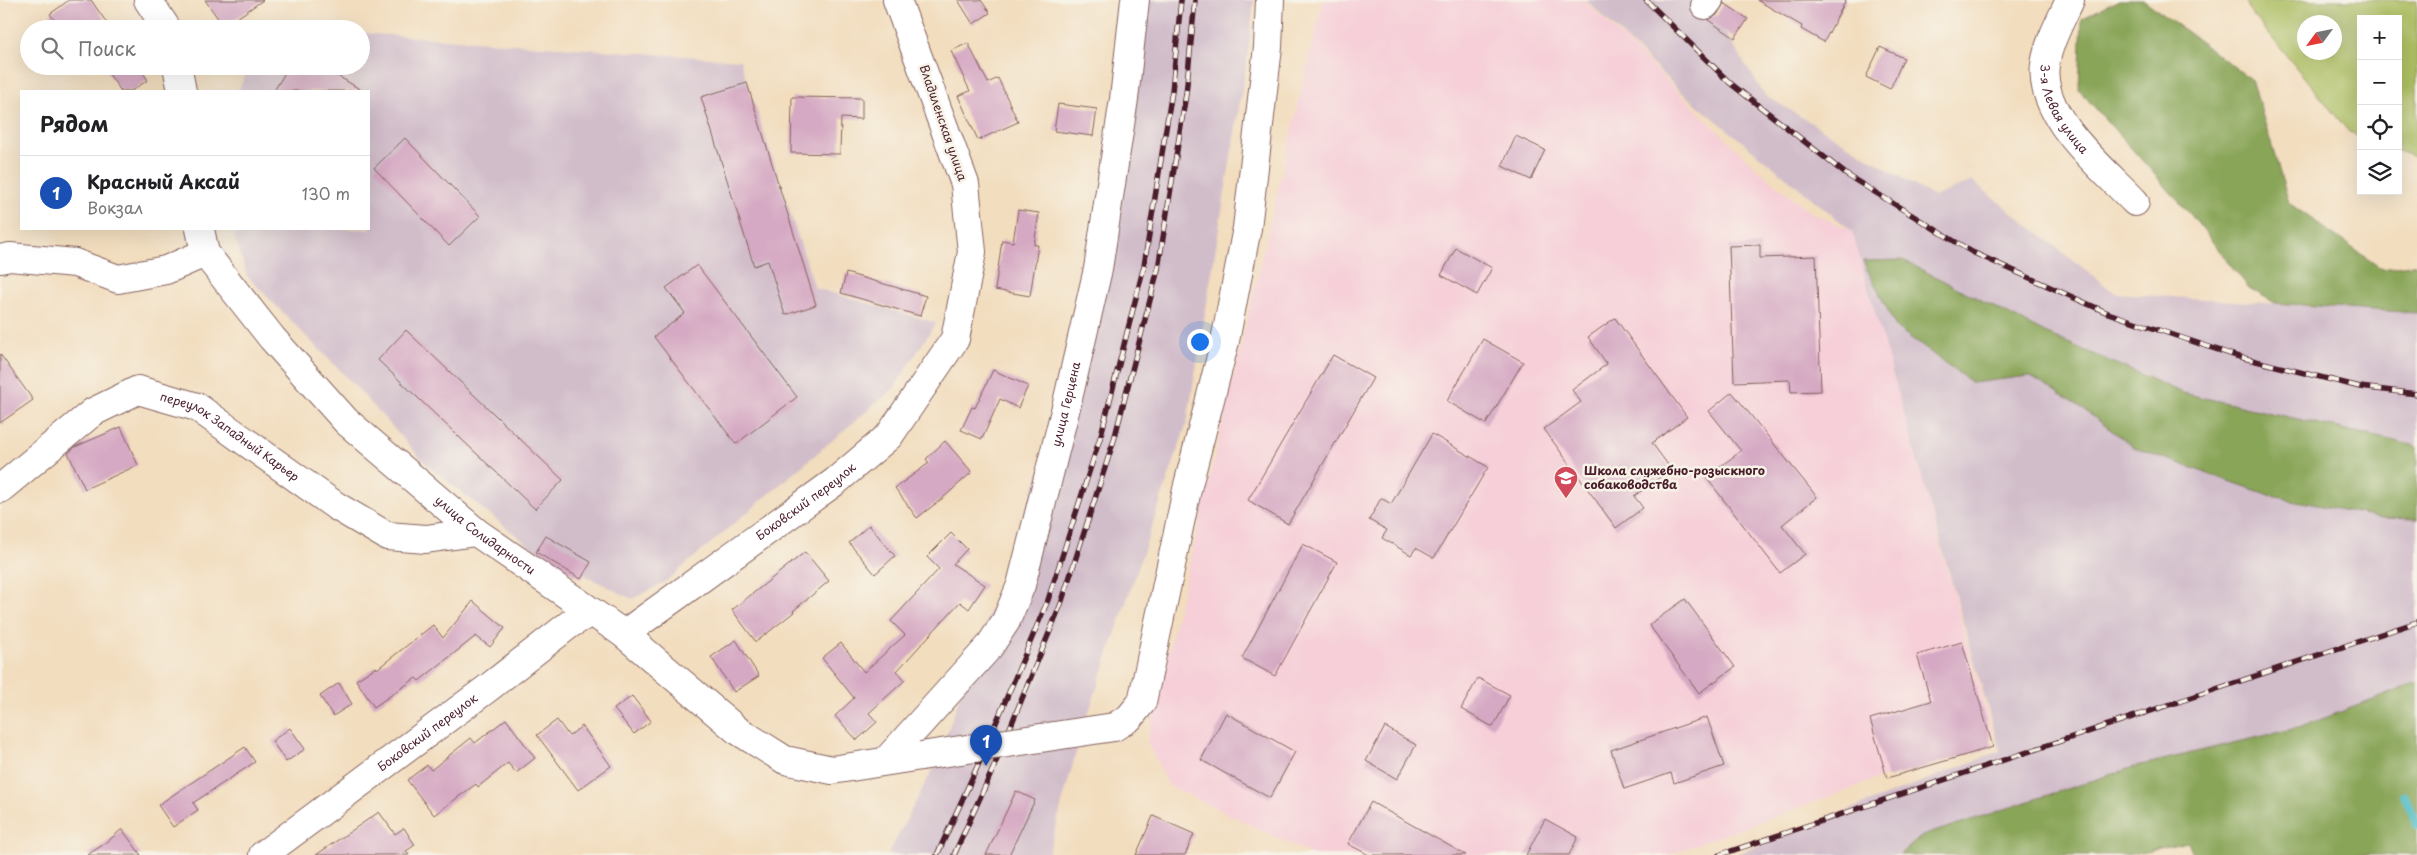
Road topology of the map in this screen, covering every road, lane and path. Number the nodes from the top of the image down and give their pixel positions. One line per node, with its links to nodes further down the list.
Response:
1 (148, 0): 6 (street)
2 (898, 0): 12 (street, Владиленская улица)
3 (1135, 0): 17 (street, улица Герцена)
4 (1270, 0): 17 (street, bridge)
5 (2070, 0): 9 (street, 3-я Левая улица)
6 (161, 20)
7 (179, 75): 8 (street)
8 (182, 90)
9 (2135, 202)
10 (203, 241): 11 (street); 14 (street, улица Солидарности)
11 (0, 259)
12 (955, 339): 16 (street, Боковский переулок)
13 (0, 489): 14 (street, переулок Западный Карьер)
14 (476, 532): 15 (street, улица Солидарности)
15 (591, 612): 16 (street, улица Солидарности); 18 (street, Боковский переулок)
16 (624, 634): 17 (street, улица Солидарности)
17 (886, 762)
18 (263, 855)

